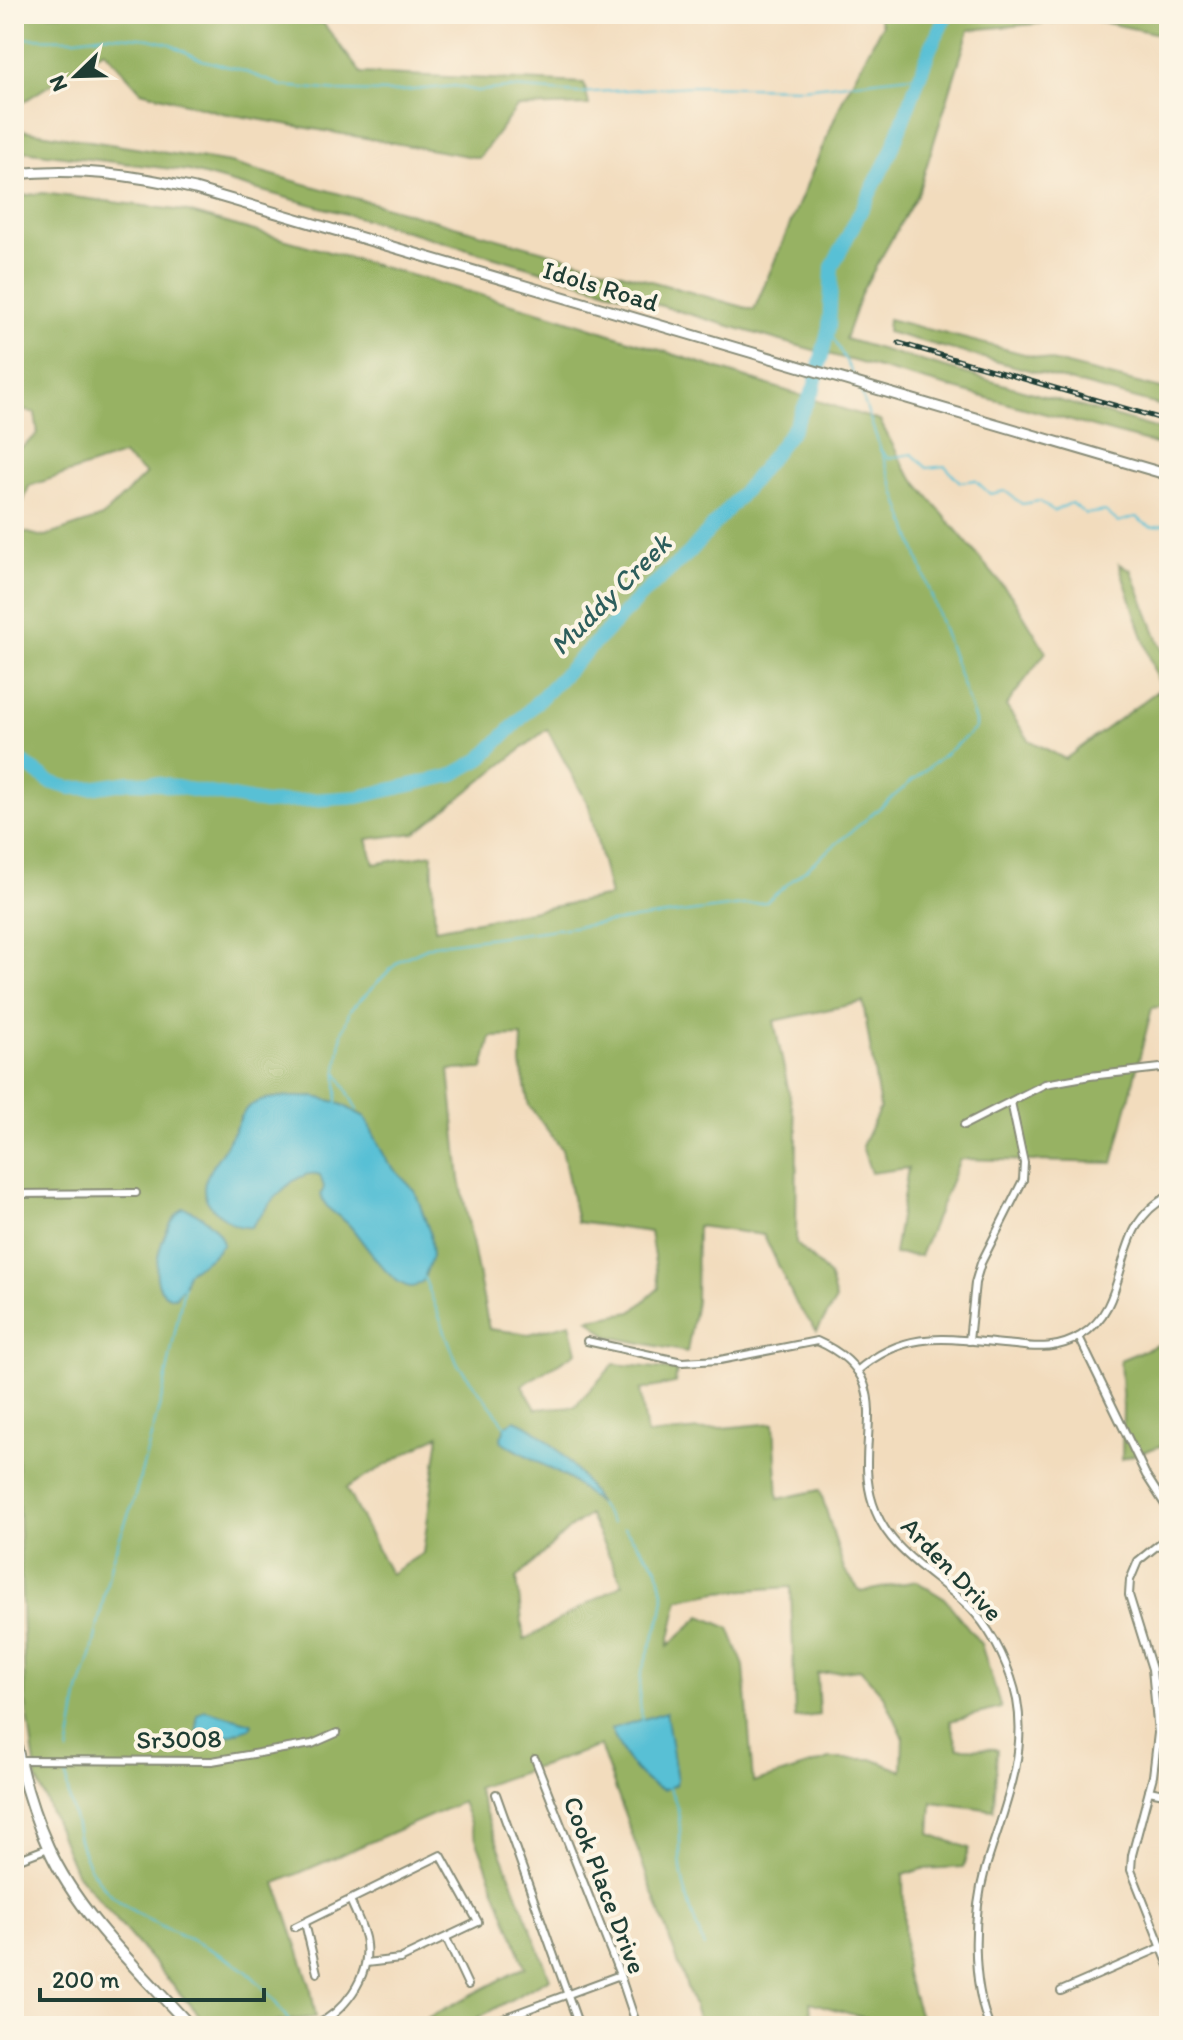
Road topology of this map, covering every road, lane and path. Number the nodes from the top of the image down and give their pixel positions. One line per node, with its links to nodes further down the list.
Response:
1 (14, 174): 2 (main road, Idols Road)
2 (1169, 475)
3 (1169, 1067): 4 (street)
4 (1011, 1102): 5 (street); 11 (street)
5 (964, 1125)
6 (136, 1193): 7 (street)
7 (14, 1194)
8 (1169, 1196): 9 (street)
9 (1079, 1337): 11 (street); 13 (street)
10 (587, 1341): 12 (street)
11 (969, 1341): 12 (street)
12 (857, 1371): 44 (street, Arden Drive)
13 (1169, 1511)
14 (1169, 1536): 16 (street)
15 (1169, 1678): 16 (street)
16 (1155, 1684): 21 (street)
17 (337, 1733): 20 (street, Sr3008)
18 (14, 1735): 20 (main road)
19 (535, 1759): 35 (street, Cook Place Drive)
20 (19, 1760): 24 (main road)
21 (1149, 1791): 23 (street); 31 (street)
22 (496, 1794): 38 (street)
23 (1169, 1795)
24 (48, 1848): 25 (street); 39 (main road)
25 (14, 1861)
26 (351, 1902): 27 (street); 29 (street); 32 (street)
27 (305, 1923): 28 (street); 34 (street)
28 (295, 1927)
29 (446, 1938): 32 (street); 36 (street)
30 (1169, 1944): 31 (street)
31 (1161, 1948): 33 (street); 37 (street)
32 (366, 1963): 40 (street)
33 (1169, 1966)
34 (317, 1973)
35 (620, 1975): 38 (street); 43 (street, Cook Place Drive)
36 (468, 1985)
37 (1061, 1991)
38 (567, 1994): 41 (street); 42 (street)
39 (190, 2026)
40 (314, 2026)
41 (482, 2026)
42 (579, 2026)
43 (637, 2026)
44 (989, 2026)

